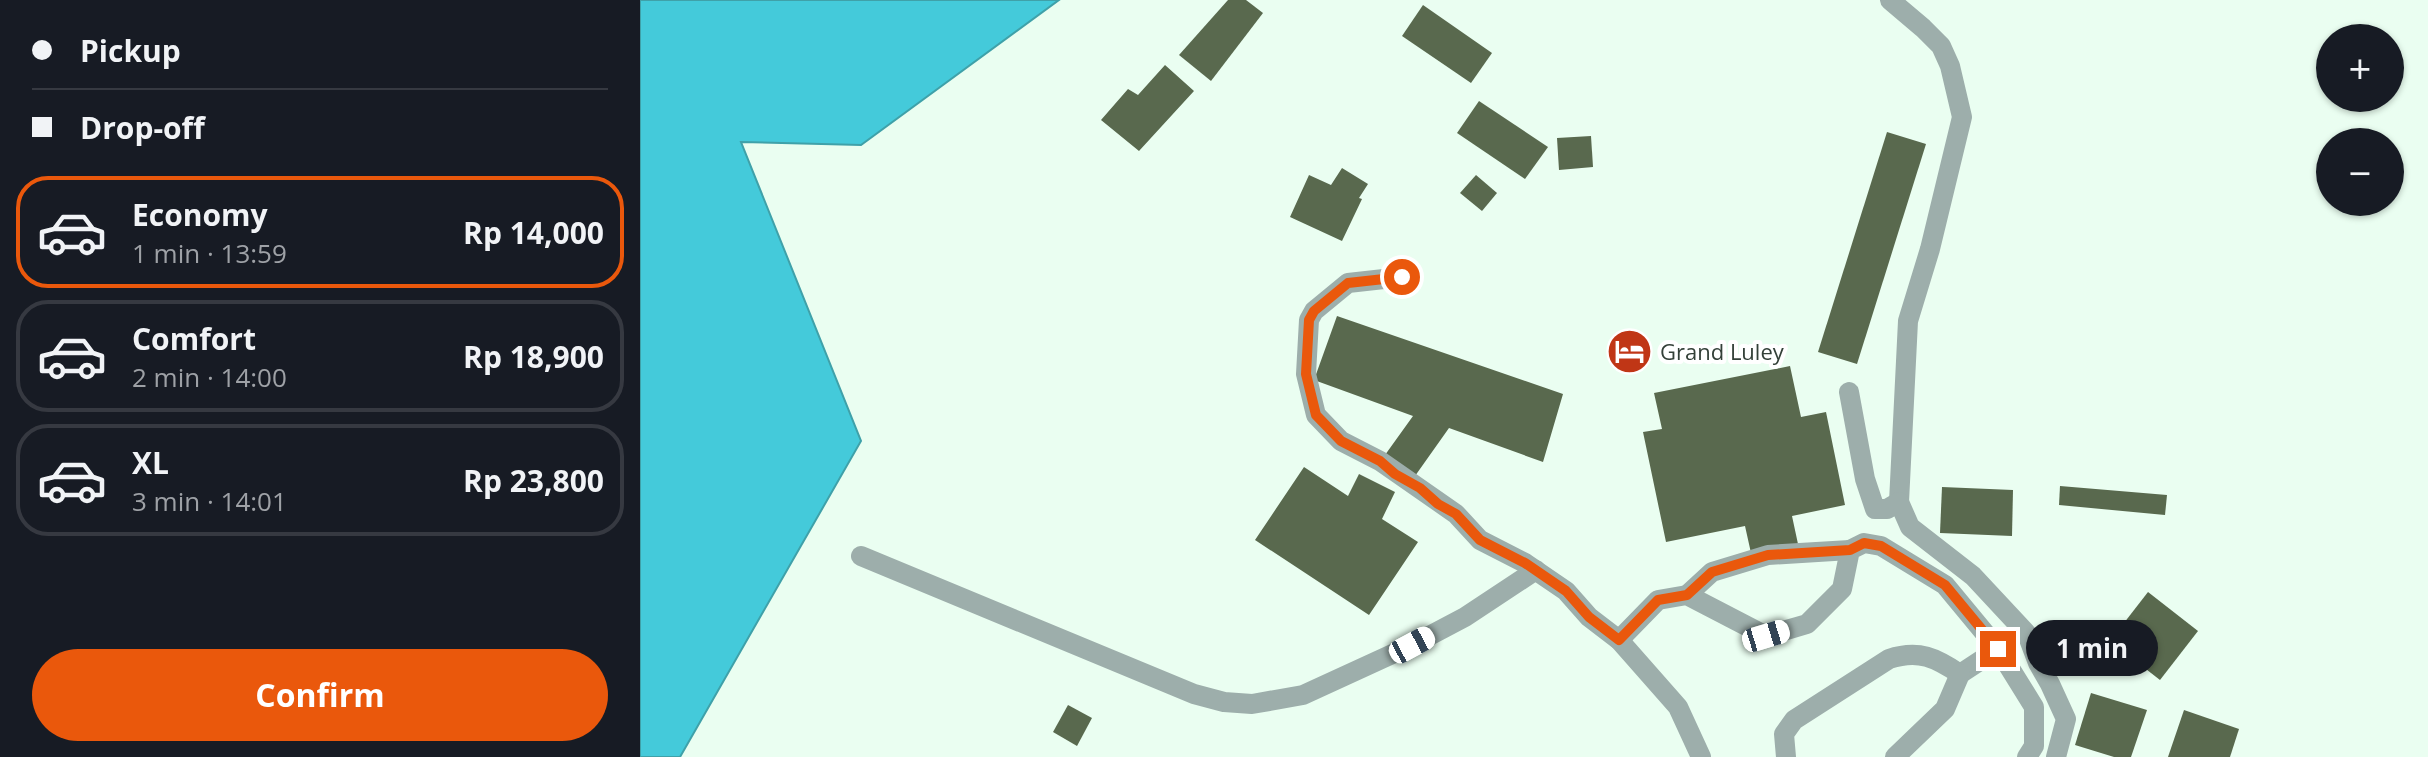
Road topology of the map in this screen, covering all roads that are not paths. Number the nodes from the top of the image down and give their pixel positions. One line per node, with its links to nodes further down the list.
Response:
1 (1890, 0): 4 (lane)
2 (1402, 277): 7 (lane)
3 (1849, 392): 4 (lane)
4 (1899, 502): 16 (lane)
5 (1850, 550): 8 (lane); 8 (lane); 10 (lane)
6 (861, 556): 7 (lane)
7 (1536, 570): 9 (lane)
8 (1687, 595): 9 (lane)
9 (1619, 640): 12 (lane)
10 (1998, 649): 11 (lane); 15 (lane)
11 (1960, 674): 13 (lane); 14 (lane)
12 (1701, 757)
13 (1786, 757)
14 (1895, 757)
15 (2027, 757)
16 (2056, 757)

